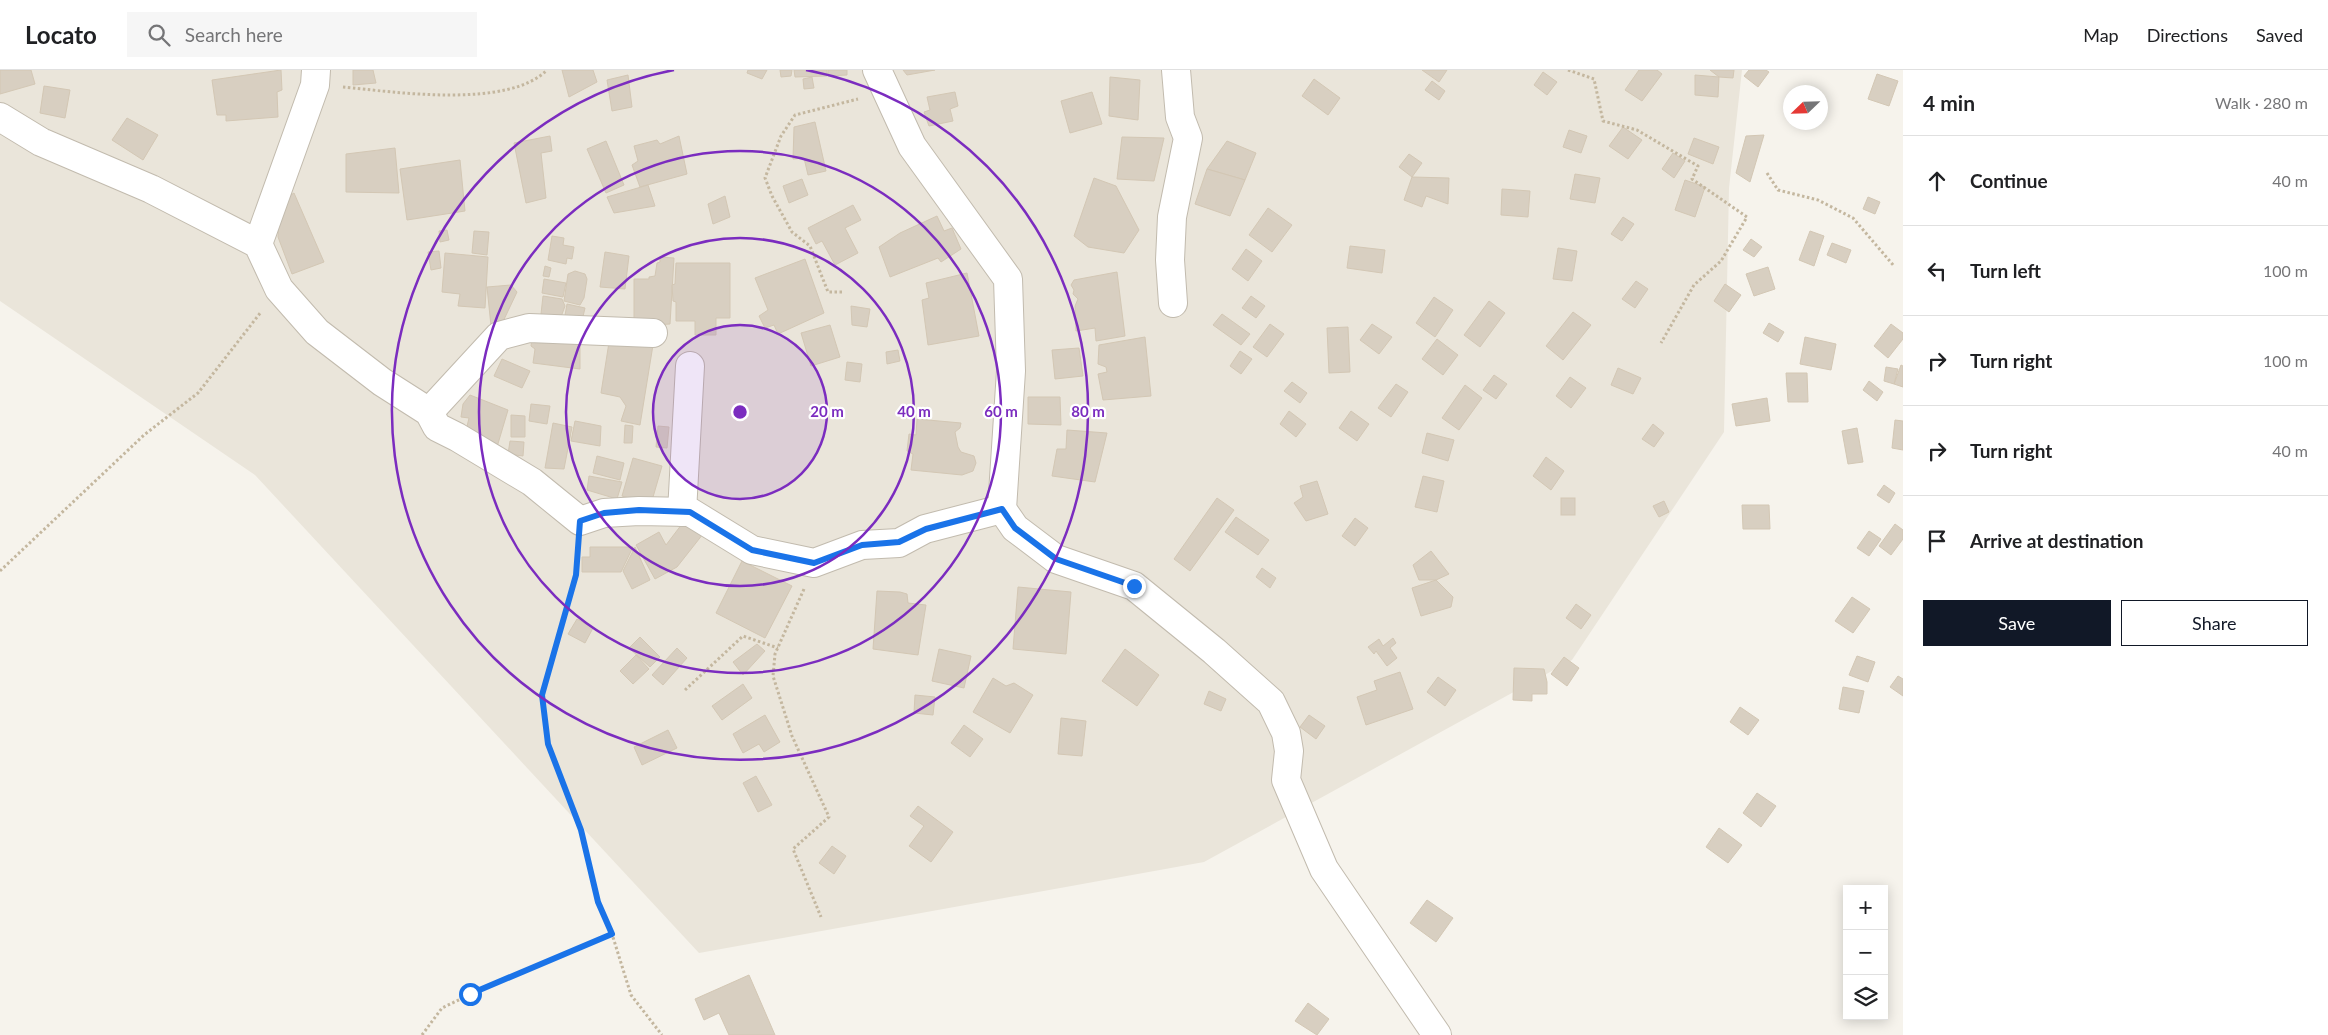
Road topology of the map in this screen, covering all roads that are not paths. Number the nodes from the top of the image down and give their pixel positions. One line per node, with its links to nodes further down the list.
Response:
1 (1176, 70): 6 (street)
2 (316, 78): 5 (street)
3 (881, 81): 10 (street)
4 (0, 117): 5 (street)
5 (258, 244): 9 (street)
6 (1173, 304)
7 (653, 333): 9 (street)
8 (690, 366): 11 (street)
9 (429, 412): 11 (street)
10 (1002, 509): 11 (street); 12 (street)
11 (682, 512)
12 (1437, 1035)

